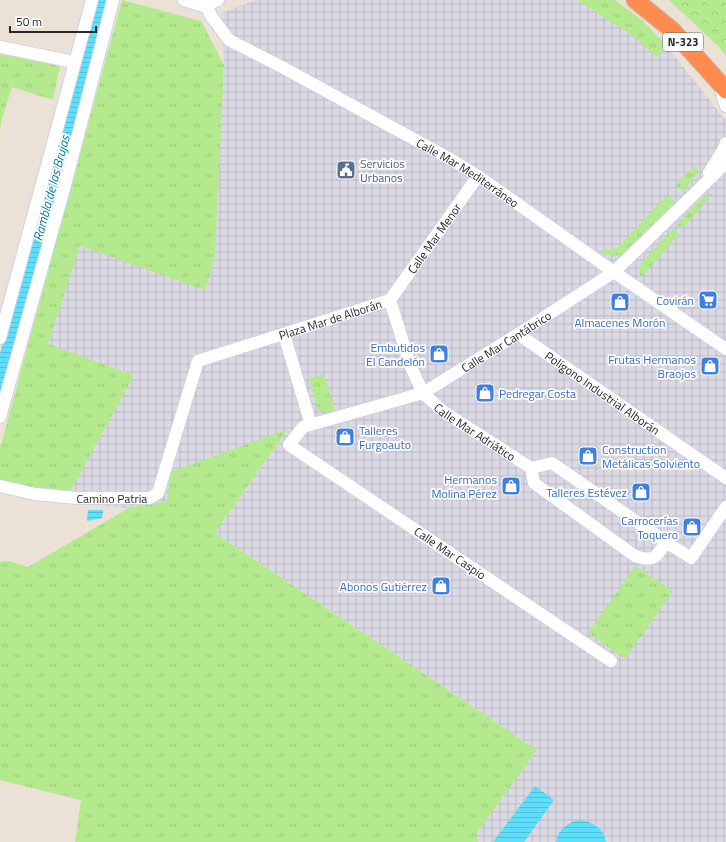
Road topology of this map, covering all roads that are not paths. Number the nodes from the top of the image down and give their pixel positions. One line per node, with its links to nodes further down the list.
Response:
1 (92, 0): 8 (street)
2 (113, 0): 24 (street)
3 (184, 0): 6 (street)
4 (218, 0): 6 (street)
5 (635, 0): 9 (highway, N-323)
6 (207, 7): 14 (street, Calle Mar Mediterráneo)
7 (0, 47): 8 (street)
8 (74, 62): 20 (street)
9 (722, 85): 10 (street)
10 (726, 106)
11 (726, 143): 15 (street, Calle Mar Cantábrico)
12 (726, 163): 15 (street, Calle Mar Cantábrico)
13 (726, 174): 15 (street, Calle Mar Cantábrico)
14 (478, 176): 16 (street, Calle Mar Mediterráneo); 17 (street, Calle Mar Menor)
15 (698, 190): 16 (street, Calle Mar Cantábrico)
16 (614, 272): 19 (street, Calle Mar Cantábrico); 21 (street, Calle Mar Mediterráneo)
17 (390, 300): 18 (street, Plaza Mar de Alborán); 23 (street, Plaza Mar de Alborán)
18 (284, 334): 22 (street, Plaza Mar de Alborán); 25 (street)
19 (518, 334): 23 (street, Calle Mar Cantábrico); 28 (street, Polígono Industrial Alborán)
20 (0, 338)
21 (726, 349)
22 (198, 361): 29 (street, Camino Patria)
23 (423, 393): 25 (street, Calle Mar Cantábrico); 27 (street, Calle Mar Adriático)
24 (0, 417)
25 (311, 425): 26 (street, Calle Mar Cantábrico)
26 (289, 445): 32 (street, Calle Mar Caspio)
27 (531, 468): 31 (street); 31 (street)
28 (726, 478)
29 (0, 486)
30 (726, 507): 31 (street)
31 (666, 542)
32 (611, 661)

